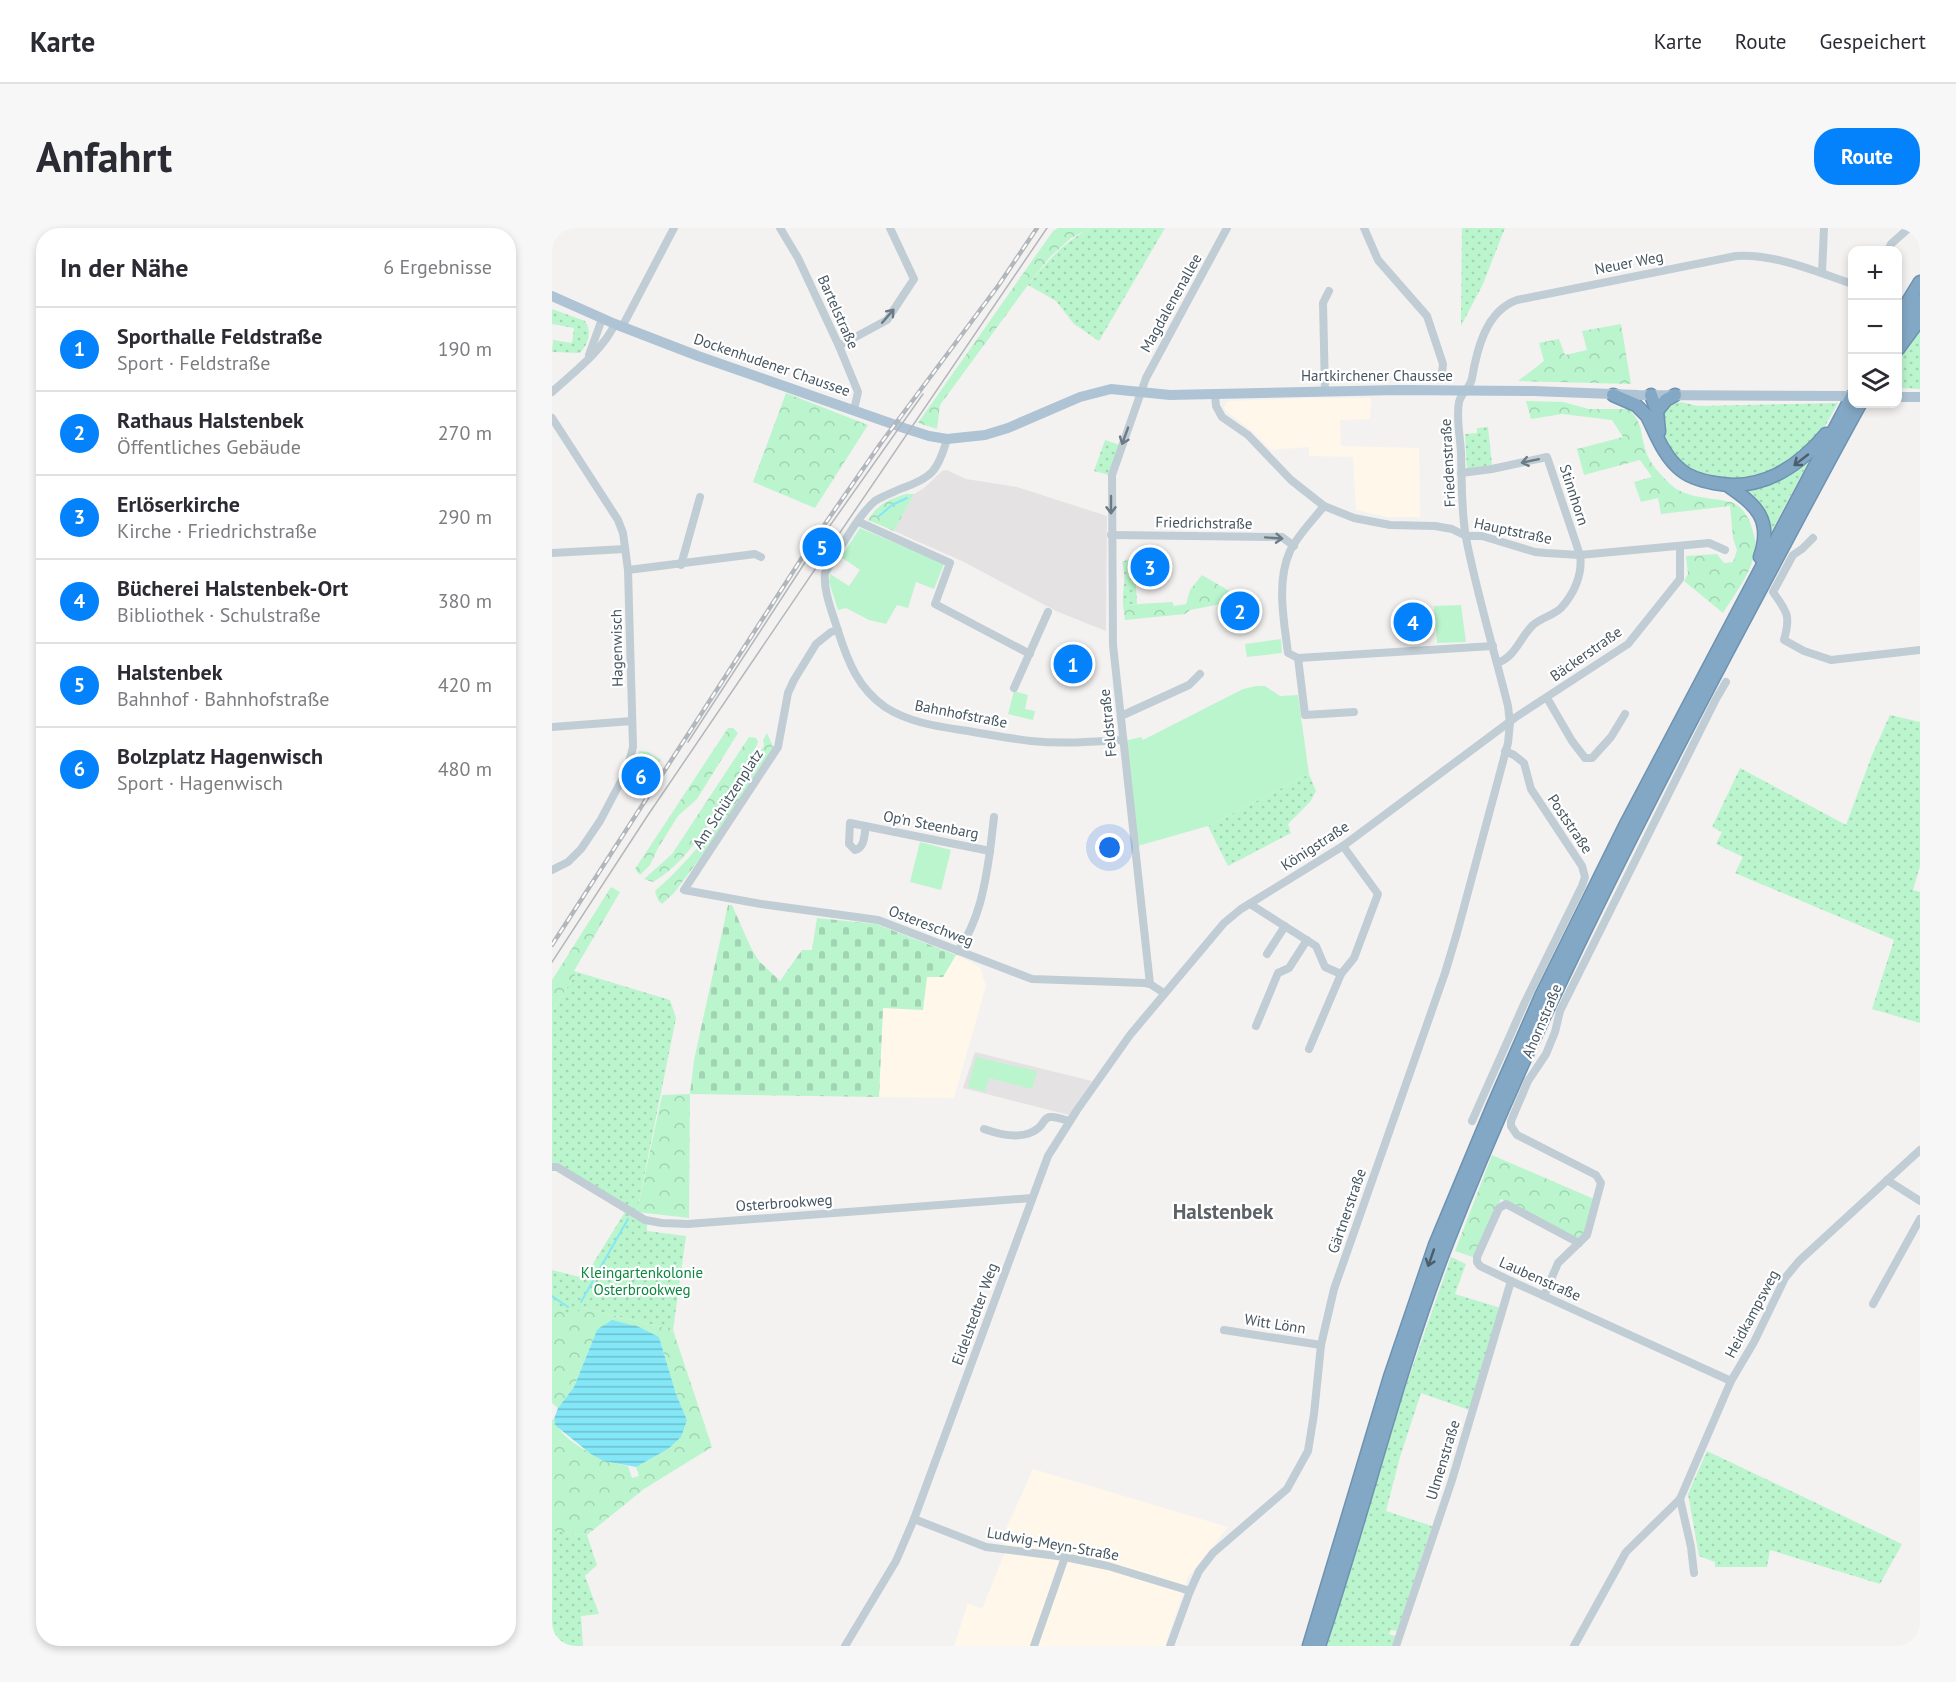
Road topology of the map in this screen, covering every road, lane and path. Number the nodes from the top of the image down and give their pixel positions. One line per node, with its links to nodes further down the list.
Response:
1 (674, 228): 18 (street)
2 (780, 228): 21 (street, Bartelstraße)
3 (890, 228): 21 (street, one-way to 3)
4 (1227, 228): 27 (street, Magdalenenallee)
5 (1364, 228): 23 (street)
6 (1824, 228): 9 (street)
7 (1909, 228): 8 (street)
8 (1890, 246)
9 (1822, 273): 11 (street, Neuer Weg); 25 (street, Neuer Weg)
10 (1920, 282): 15 (highway)
11 (1848, 283)
12 (1329, 291): 24 (street)
13 (552, 296): 16 (main road, Dockenhudener Chaussee)
14 (1920, 301): 19 (highway)
15 (1902, 311)
16 (602, 319): 18 (main road, Dockenhudener Chaussee); 22 (street)
17 (1920, 319): 20 (highway)
18 (618, 326): 22 (street); 37 (main road, Dockenhudener Chaussee)
19 (1902, 331)
20 (1902, 344)
21 (839, 346): 37 (street, Bartelstraße)
22 (588, 358): 26 (street)
23 (1442, 373)
24 (1325, 391): 25 (main road, Hartkirchener Chaussee); 28 (main road, Hartkirchener Chaussee)
25 (1465, 391): 29 (main road, Hartkirchener Chaussee); 43 (street, Friedenstraße)
26 (552, 392)
27 (1140, 394): 28 (main road, Hartkirchener Chaussee); 42 (main road, Hartkirchener Chaussee); 48 (street, Feldstraße, one-way to 48)
28 (1215, 395): 46 (street, Hauptstraße)
29 (1613, 395): 30 (main road, Hartkirchener Chaussee); 38 (highway)
30 (1651, 395): 31 (main road, Hartkirchener Chaussee); 38 (highway)
31 (1675, 395): 32 (main road, Hartkirchener Chaussee); 38 (highway)
32 (1848, 396)
33 (1902, 397): 34 (main road)
34 (1920, 398)
35 (1848, 403): 39 (highway)
36 (1858, 408): 122 (highway)
37 (854, 410): 41 (main road, Dockenhudener Chaussee)
38 (1652, 413): 44 (highway)
39 (1840, 417): 44 (highway, one-way to 44); 60 (highway)
40 (552, 418): 53 (street, Hagenwisch)
41 (912, 431): 42 (main road, Hartkirchener Chaussee)
42 (946, 438): 47 (street, Bahnhofstraße)
43 (1461, 473): 49 (street, Friedenstraße); 56 (street, Stinnhorn, one-way to 43)
44 (1727, 485): 60 (highway)
45 (700, 497): 58 (street)
46 (1324, 506): 49 (street, Hauptstraße); 51 (street)
47 (859, 522): 62 (street, Bahnhofstraße); 65 (street)
48 (1111, 534): 51 (street, Friedrichstraße, one-way to 51); 74 (street, Feldstraße)
49 (1466, 536): 56 (street, Hauptstraße); 63 (street)
50 (1814, 538): 64 (street)
51 (1294, 546): 66 (street)
52 (1680, 546): 54 (street, Hauptstraße); 56 (street, Hauptstraße); 71 (street, Bäckerstraße)
53 (625, 549): 55 (street); 59 (street, Hagenwisch)
54 (1725, 550)
55 (552, 553)
56 (1580, 555): 67 (street)
57 (760, 557): 58 (street)
58 (681, 565): 59 (street)
59 (628, 570): 75 (street, Hagenwisch)
60 (1749, 589): 121 (highway, one-way to 121)
61 (1048, 612): 65 (street)
62 (838, 630): 78 (street, Bahnhofstraße); 85 (street, Am Schützenplatz)
63 (1493, 646): 66 (street); 67 (street)
64 (1920, 650)
65 (1030, 654): 70 (street)
66 (1298, 658): 72 (street)
67 (1497, 663): 76 (street)
68 (1200, 674): 74 (street)
69 (1726, 682): 106 (street, Ahornstraße)
70 (1014, 688)
71 (1547, 698): 73 (street, Bäckerstraße); 76 (street, Bäckerstraße)
72 (1354, 712)
73 (1624, 714)
74 (1120, 716): 78 (street, Feldstraße)
75 (632, 721): 77 (street); 84 (street, Hagenwisch)
76 (1510, 721): 79 (street); 82 (street, Königstraße)
77 (552, 727)
78 (1123, 740): 92 (street, Feldstraße)
79 (1505, 751): 98 (street, Poststraße); 111 (street, Gärtnerstraße)
80 (994, 817): 83 (street, Op'n Steenbarg)
81 (866, 826): 83 (street, Op'n Steenbarg)
82 (1343, 846): 86 (street, Königstraße); 91 (street)
83 (990, 851): 89 (street, Op'n Steenbarg)
84 (552, 870)
85 (684, 890): 89 (street, Ostereschweg)
86 (1250, 904): 87 (street); 93 (street, Königstraße)
87 (1285, 926): 88 (street); 90 (street)
88 (1306, 940): 91 (street); 95 (street)
89 (958, 951): 92 (street, Ostereschweg)
90 (1267, 954)
91 (1341, 974): 96 (street)
92 (1150, 984): 93 (street)
93 (1164, 993): 94 (street, Königstraße)
94 (1150, 1010): 97 (street, Eidelstedter Weg)
95 (1256, 1026)
96 (1309, 1048)
97 (1069, 1121): 99 (street); 103 (street, Eidelstedter Weg)
98 (1473, 1121)
99 (984, 1129)
100 (1920, 1150): 102 (street, Heidkampsweg)
101 (552, 1167): 103 (street, Osterbrookweg)
102 (1887, 1180): 104 (street); 112 (street, Heidkampsweg)
103 (1032, 1198): 114 (street, Eidelstedter Weg)
104 (1920, 1201)
105 (1920, 1219): 109 (street)
106 (1579, 1244): 107 (street, Laubenstraße); 108 (street, Ahornstraße)
107 (1511, 1281): 108 (street, Laubenstraße); 123 (street, Ulmenstraße)
108 (1544, 1296): 112 (street, Laubenstraße)
109 (1873, 1304)
110 (1224, 1330): 111 (street, Witt Lönn)
111 (1322, 1346): 117 (street, Gärtnerstraße)
112 (1731, 1381): 113 (street, Heidkampsweg)
113 (1680, 1499): 116 (street); 124 (street, Heidkampsweg)
114 (914, 1519): 115 (street, Ludwig-Meyn-Straße); 118 (street, Eidelstedter Weg)
115 (1065, 1557): 117 (street, Ludwig-Meyn-Straße); 119 (street)
116 (1694, 1573)
117 (1190, 1590): 120 (street, Gärtnerstraße)
118 (850, 1644)
119 (1034, 1646)
120 (1170, 1646)
121 (1309, 1646)
122 (1319, 1646)
123 (1396, 1646)
124 (1574, 1646)

